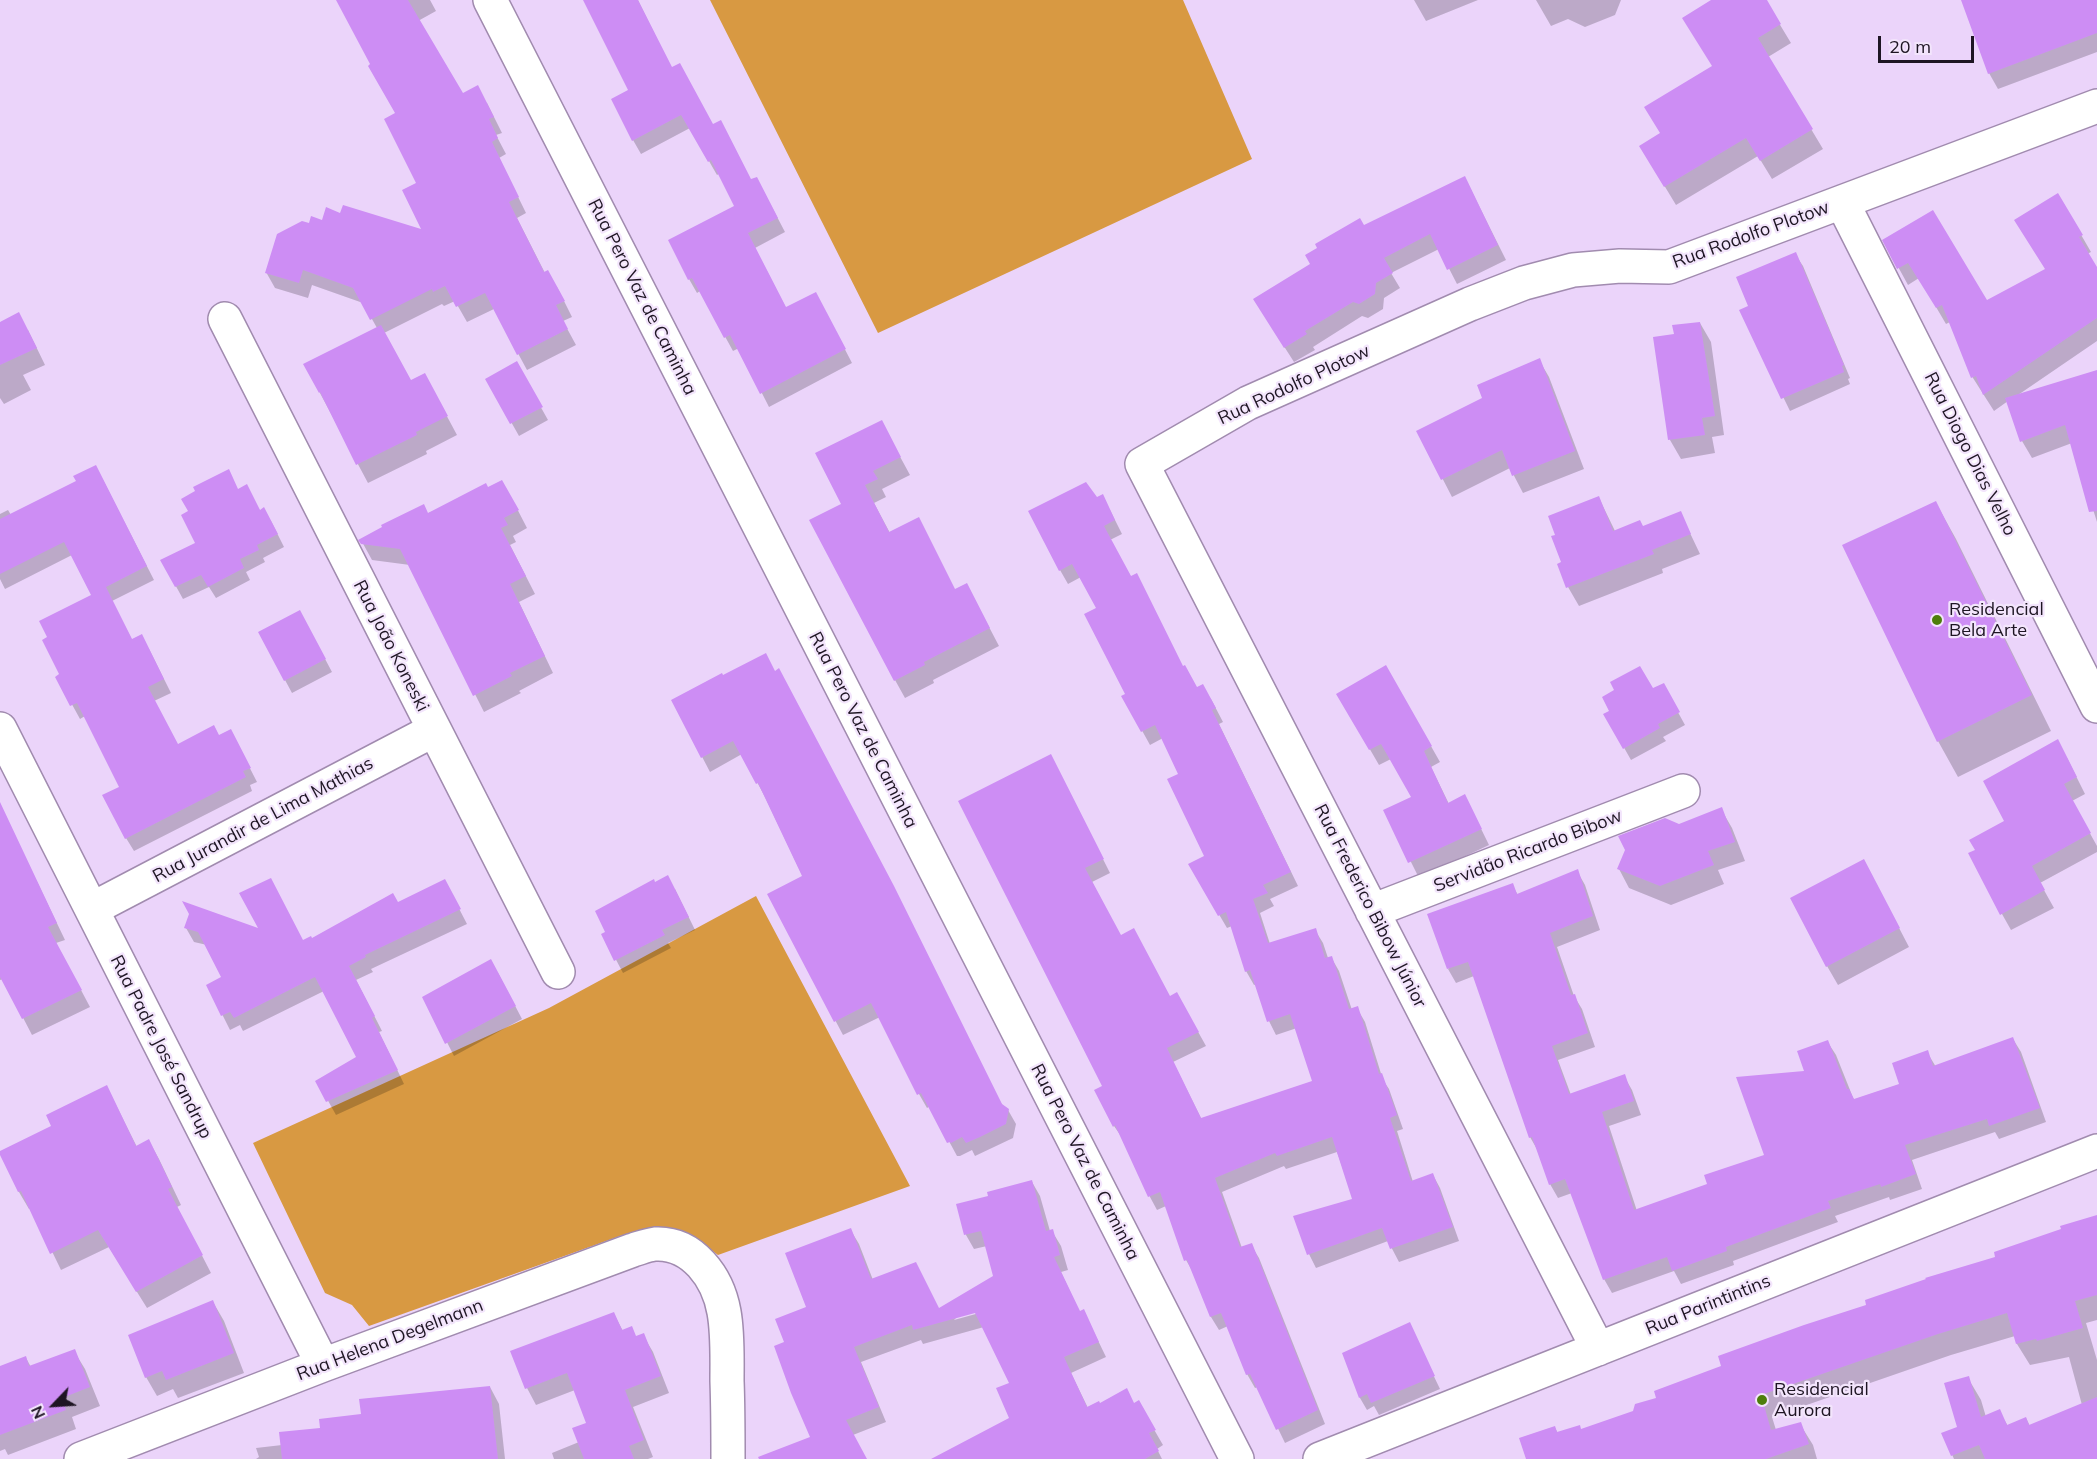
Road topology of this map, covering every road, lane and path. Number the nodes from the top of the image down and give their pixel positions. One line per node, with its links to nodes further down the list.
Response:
1 (490, 0): 18 (street, Rua Pero Vaz de Caminha)
2 (2097, 106): 3 (street, Rua Rodolfo Plotow)
3 (1842, 202): 5 (street, Rua Rodolfo Plotow); 6 (street, Rua Diogo Dias Velho)
4 (225, 319): 8 (street, Rua João Koneski)
5 (1142, 464): 11 (street, Rua Frederico Bibow Júnior)
6 (2097, 706)
7 (0, 729): 10 (street, Rua Padre José Sandrup)
8 (434, 730): 10 (street, Rua Jurandir de Lima Mathias); 12 (street, Rua João Koneski)
9 (1683, 791): 11 (street, Servidão Ricardo Bibow)
10 (92, 909): 15 (street, Rua Padre José Sandrup)
11 (1372, 911): 14 (street, Rua Frederico Bibow Júnior)
12 (558, 972)
13 (2097, 1151): 14 (street, Rua Parintintins)
14 (1598, 1349): 19 (street, Rua Parintintins)
15 (323, 1365): 16 (street, Rua Helena Degelmann); 17 (street, Rua Helena Degelmann)
16 (81, 1459)
17 (728, 1459)
18 (1237, 1459)
19 (1320, 1459)

